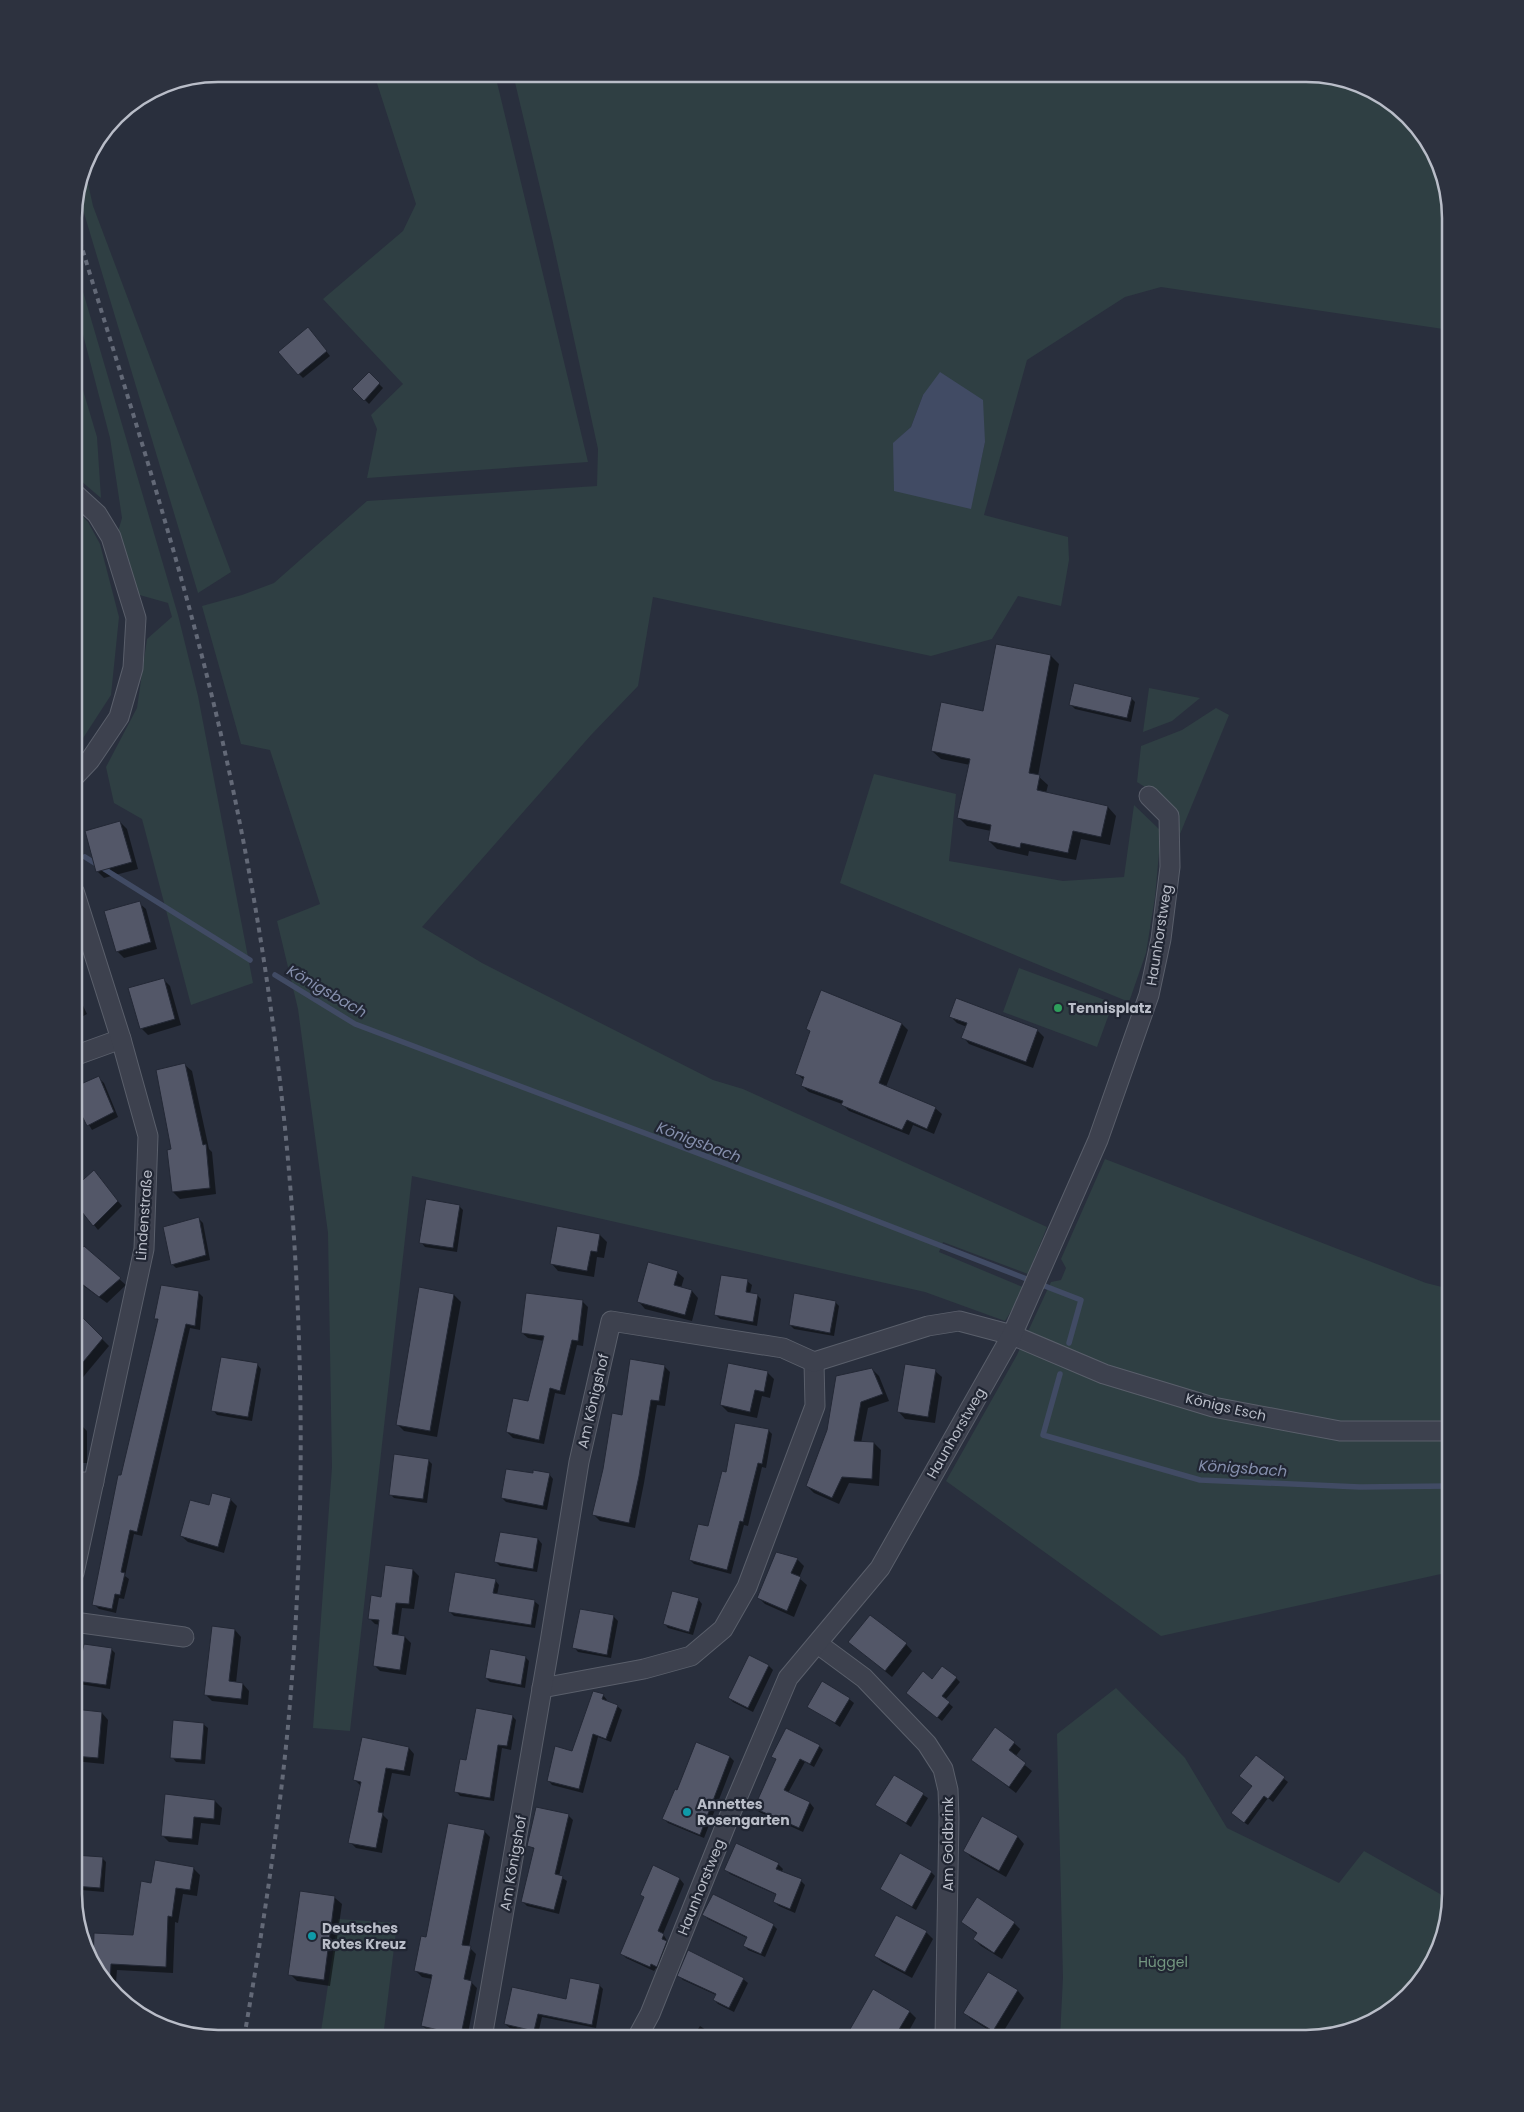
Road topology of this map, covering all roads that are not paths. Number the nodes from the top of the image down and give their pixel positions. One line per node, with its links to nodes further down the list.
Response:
1 (83, 501): 2 (street)
2 (83, 767)
3 (1149, 796): 7 (street, Haunhorstweg)
4 (83, 919): 5 (street, Lindenstraße)
5 (121, 1039): 6 (street); 11 (street, Lindenstraße)
6 (83, 1053)
7 (1012, 1335): 8 (street); 9 (street, Königs Esch); 15 (street, Haunhorstweg)
8 (814, 1362): 16 (street); 16 (street, Am Königshof)
9 (1442, 1431)
10 (83, 1482): 11 (street)
11 (94, 1482): 12 (street, Lindenstraße)
12 (83, 1532)
13 (83, 1623): 14 (street)
14 (184, 1637)
15 (818, 1644): 18 (street, Haunhorstweg); 19 (street, Am Goldbrink)
16 (542, 1688): 17 (street, Am Königshof)
17 (484, 2029)
18 (642, 2029)
19 (945, 2030)

